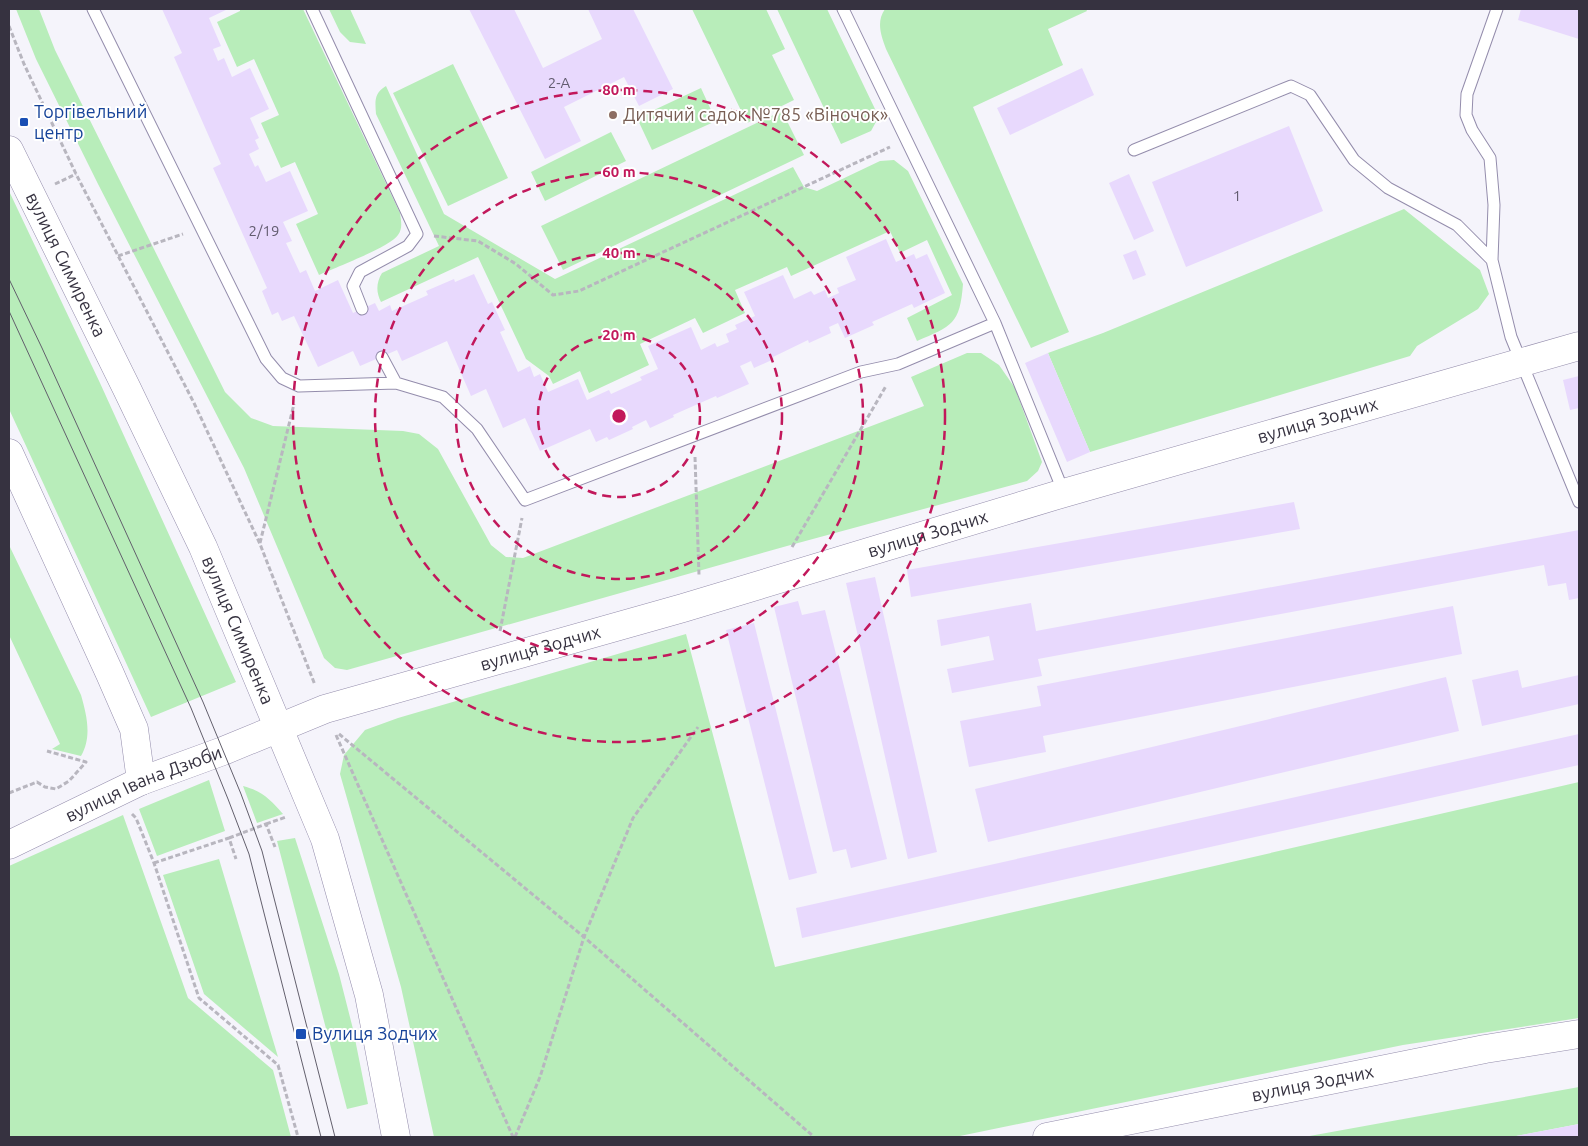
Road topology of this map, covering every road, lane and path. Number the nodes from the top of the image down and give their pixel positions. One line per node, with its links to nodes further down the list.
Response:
1 (93, 9): 9 (lane)
2 (312, 9): 10 (lane)
3 (843, 9): 6 (lane)
4 (1497, 9): 12 (lane)
5 (9, 26): 11 (path)
6 (907, 140): 10 (path); 14 (lane)
7 (9, 150): 32 (main road, вулиця Симиренка)
8 (1134, 150): 12 (lane)
9 (201, 228): 11 (path); 20 (lane)
10 (417, 234): 13 (lane)
11 (118, 256): 26 (path)
12 (1492, 260): 17 (lane)
13 (362, 309)
14 (995, 323): 18 (lane); 23 (lane)
15 (1579, 346): 17 (main road, вулиця Зодчих)
16 (382, 357): 19 (lane)
17 (1521, 362): 23 (main road, вулиця Зодчих); 25 (lane)
18 (898, 364): 21 (lane); 27 (path)
19 (396, 383): 20 (lane); 24 (lane)
20 (299, 386): 26 (path)
21 (694, 436): 24 (lane); 28 (path)
22 (9, 453): 34 (main road)
23 (1064, 493): 30 (main road, вулиця Зодчих)
24 (525, 500): 29 (path)
25 (1579, 502)
26 (260, 544): 30 (path)
27 (790, 550)
28 (699, 575)
29 (500, 632)
30 (326, 708): 32 (main road, вулиця Зодчих)
31 (698, 727): 42 (path)
32 (279, 728): 34 (main road, вулиця Івана Дзюби); 46 (main road, вулиця Симиренка)
33 (47, 751): 35 (path)
34 (140, 781): 36 (main road, вулиця Івана Дзюби)
35 (9, 794)
36 (115, 794): 38 (main road, вулиця Івана Дзюби); 41 (path)
37 (229, 838): 39 (path); 40 (path); 41 (path)
38 (9, 845)
39 (275, 847)
40 (236, 859)
41 (154, 863): 45 (path)
42 (584, 937): 44 (path); 47 (path); 47 (path)
43 (1579, 1034): 48 (main road, вулиця Зодчих)
44 (813, 1136)
45 (298, 1137)
46 (396, 1137)
47 (514, 1137)
48 (1047, 1137)

